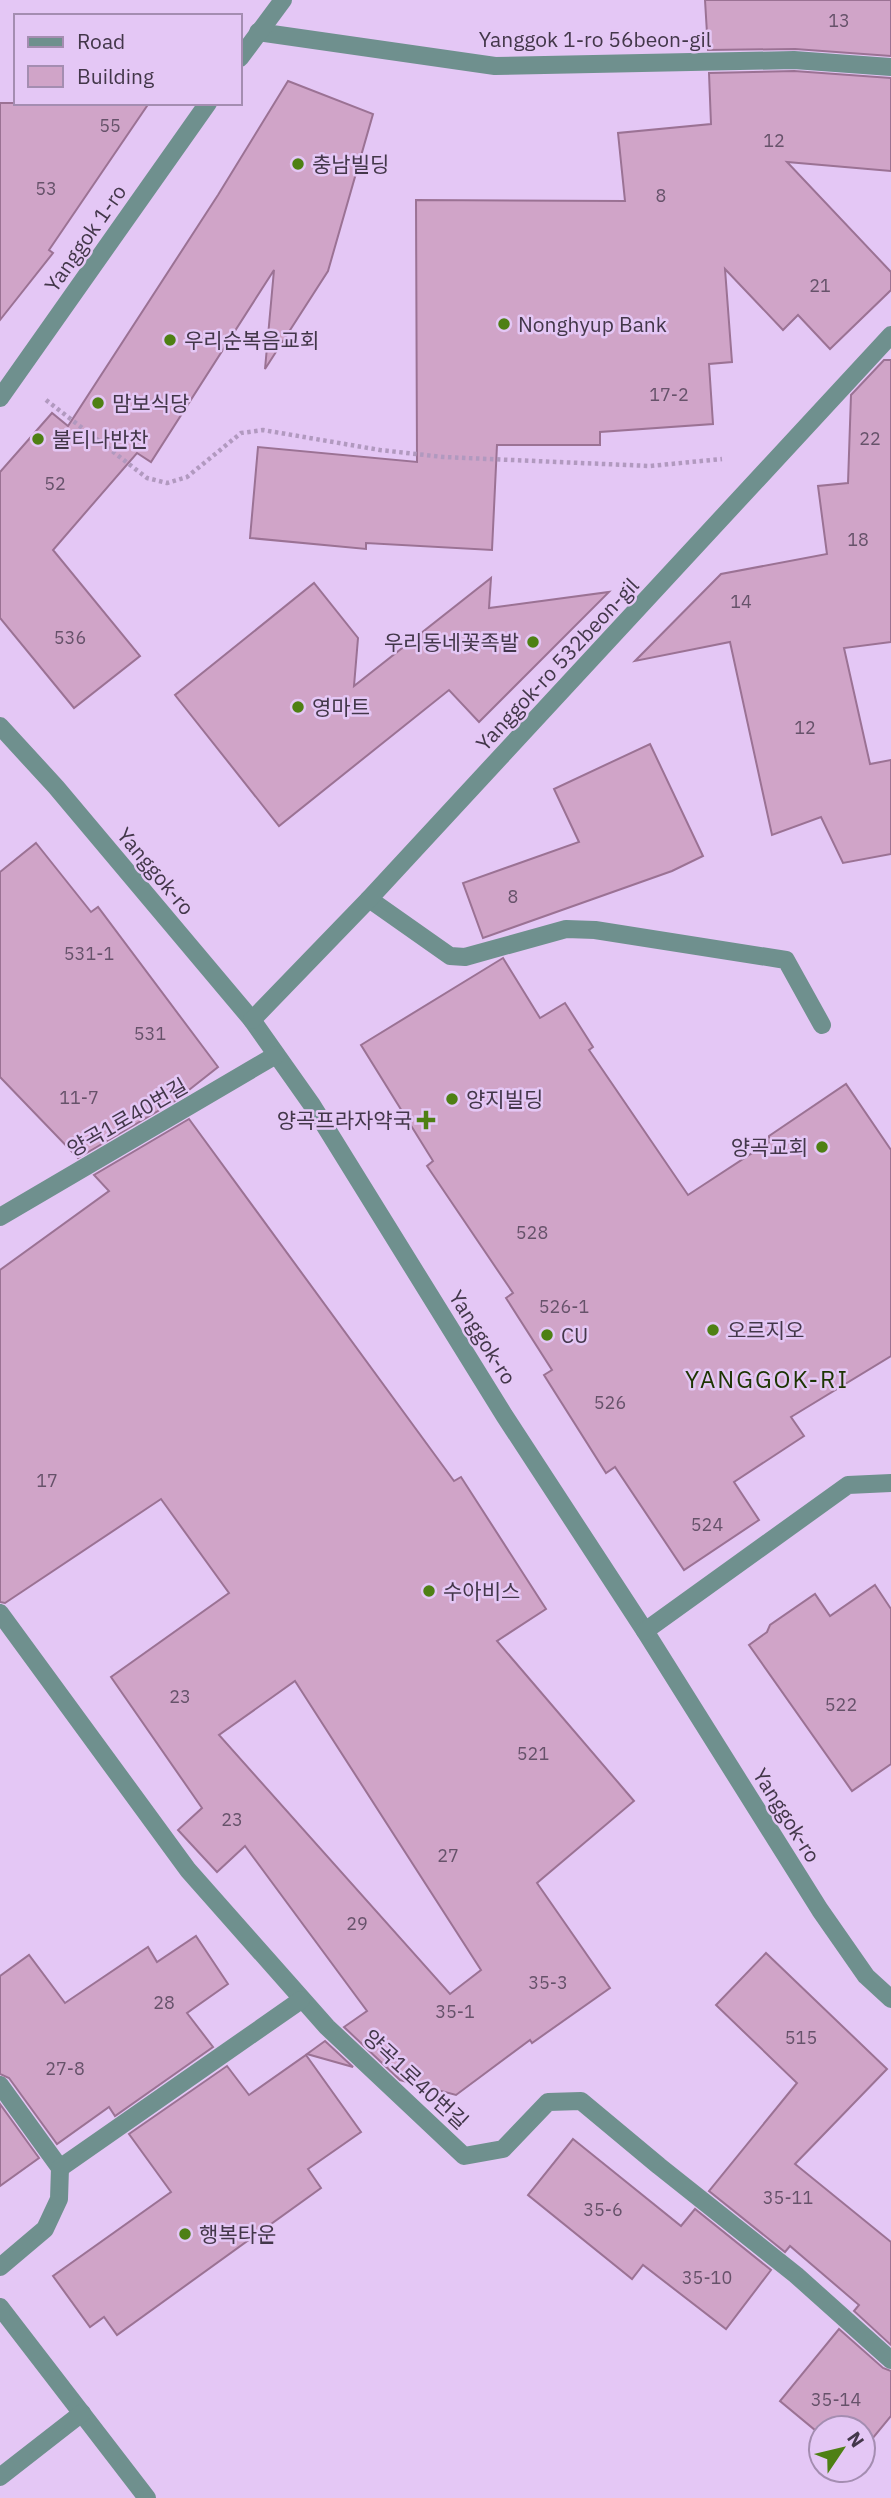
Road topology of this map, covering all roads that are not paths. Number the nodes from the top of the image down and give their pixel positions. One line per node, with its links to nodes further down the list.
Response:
1 (283, 0): 2 (street)
2 (258, 32): 3 (street); 4 (street, Yanggok 1-ro 56beon-gil)
3 (242, 55)
4 (891, 67)
5 (207, 105): 7 (street, Yanggok 1-ro)
6 (891, 335): 9 (street, Yanggok-ro 532beon-gil)
7 (0, 398)
8 (0, 726): 10 (street, Yanggok-ro)
9 (369, 899): 10 (street, Yanggok-ro 532beon-gil); 11 (street)
10 (252, 1020): 12 (street, Yanggok-ro)
11 (822, 1025)
12 (276, 1055): 13 (street, 양곡1로40번길); 16 (street, Yanggok-ro)
13 (0, 1217)
14 (891, 1483): 16 (street)
15 (0, 1613): 18 (street, 양곡1로40번길)
16 (645, 1631): 17 (street, Yanggok-ro)
17 (891, 1999)
18 (301, 2000): 20 (street); 23 (street, 양곡1로40번길)
19 (0, 2085): 20 (street)
20 (60, 2168): 21 (street)
21 (0, 2267)
22 (0, 2307): 24 (street)
23 (891, 2360)
24 (82, 2413): 25 (street); 26 (street)
25 (0, 2477)
26 (146, 2498)

